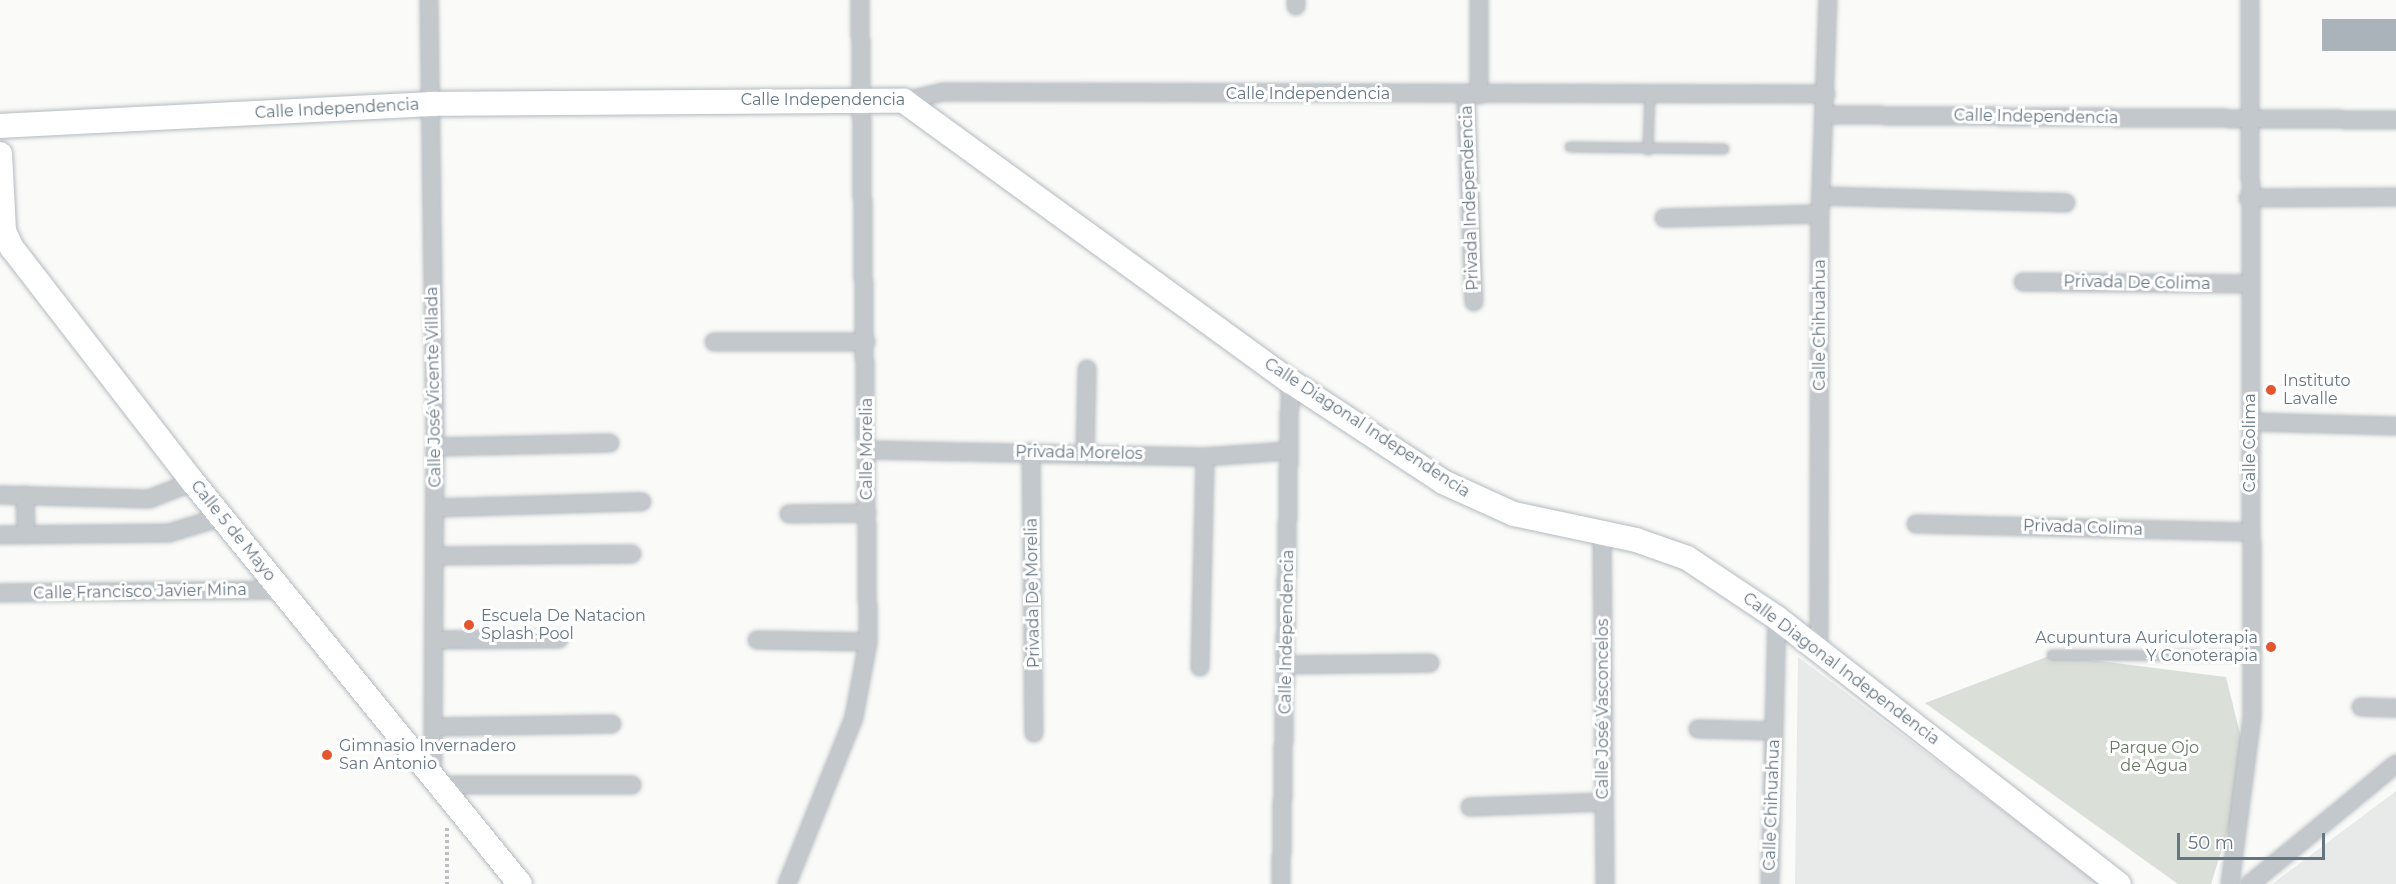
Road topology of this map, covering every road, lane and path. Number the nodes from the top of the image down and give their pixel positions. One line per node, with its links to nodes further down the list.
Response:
1 (429, 0): 11 (street, Calle José Vicente Villada)
2 (860, 0): 9 (street, Calle Morelia)
3 (1479, 0): 8 (street, Privada Independencia)
4 (1828, 0): 7 (street, Calle Chihuahua)
5 (2250, 0): 13 (street, Calle Colima)
6 (1650, 89): 7 (street, Calle Independencia); 8 (street, Calle Independencia); 18 (lane)
7 (1826, 94): 12 (street, Calle Chihuahua)
8 (1473, 95): 10 (street, Calle Independencia); 28 (street, Privada Independencia)
9 (861, 99): 10 (main road, Calle Independencia); 11 (main road, Calle Independencia); 30 (street, Calle Morelia)
10 (904, 101): 32 (main road, Calle Diagonal Independencia)
11 (430, 104): 15 (main road, Calle Independencia); 36 (street, Calle José Vicente Villada)
12 (1825, 115): 13 (street, Calle Independencia); 20 (street, Calle Chihuahua)
13 (2248, 119): 14 (street, Calle Independencia); 22 (street, Calle Colima)
14 (2396, 120)
15 (0, 126)
16 (1570, 147): 18 (lane)
17 (1724, 149): 18 (lane)
18 (1648, 150)
19 (0, 154): 42 (main road, Calle 5 de Mayo)
20 (1821, 196): 23 (street); 24 (street, Calle Chihuahua)
21 (2396, 197): 22 (street)
22 (2248, 198): 27 (street, Calle Colima)
23 (2066, 203)
24 (1820, 214): 25 (street); 64 (street, Calle Chihuahua)
25 (1664, 218)
26 (2023, 282): 27 (street, Privada De Colima)
27 (2250, 284): 33 (street, Calle Colima)
28 (1474, 302)
29 (714, 342): 30 (street)
30 (866, 342): 37 (street, Calle Morelia)
31 (1087, 369): 40 (street)
32 (1290, 381): 38 (street, Calle Independencia); 54 (main road, Calle Diagonal Independencia)
33 (2251, 422): 34 (street); 51 (street, Calle Colima)
34 (2396, 426)
35 (610, 443): 36 (street)
36 (435, 447): 46 (street, Calle José Vicente Villada)
37 (869, 450): 39 (street, Privada Morelos); 47 (street, Calle Morelia)
38 (1288, 451): 41 (street, Privada Morelos); 68 (street, Calle Independencia)
39 (1031, 452): 40 (street, Privada Morelos); 76 (street, Privada De Morelia)
40 (1084, 453): 41 (street, Privada Morelos)
41 (1205, 456): 69 (street)
42 (193, 482): 44 (street); 49 (main road, Calle 5 de Mayo)
43 (0, 495): 44 (street)
44 (25, 495): 53 (street)
45 (642, 502): 46 (street)
46 (435, 508): 56 (street, Calle José Vicente Villada)
47 (867, 513): 48 (street); 63 (street, Calle Morelia)
48 (789, 514)
49 (222, 517): 53 (street); 57 (main road, Calle 5 de Mayo)
50 (1916, 524): 51 (street, Privada Colima)
51 (2249, 532): 66 (street, Calle Colima)
52 (0, 535): 53 (street)
53 (26, 535)
54 (1602, 535): 59 (main road, Calle Diagonal Independencia); 80 (street, Calle José Vasconcelos)
55 (632, 554): 56 (street)
56 (436, 556): 61 (street, Calle José Vicente Villada)
57 (279, 590): 58 (street, Calle Francisco Javier Mina); 78 (main road, Calle 5 de Mayo)
58 (0, 594)
59 (1777, 618): 64 (main road, Calle Diagonal Independencia); 75 (street, Calle Chihuahua)
60 (559, 639): 61 (street)
61 (436, 640): 73 (street, Calle José Vicente Villada)
62 (757, 640): 63 (street)
63 (868, 642): 84 (street, Calle Morelia)
64 (1819, 650): 88 (main road, Calle Diagonal Independencia)
65 (2052, 655): 66 (lane)
66 (2254, 656): 89 (street, Calle Colima)
67 (1430, 663): 68 (street)
68 (1287, 664): 85 (street, Calle Independencia)
69 (1200, 667)
70 (2361, 707): 71 (street)
71 (2396, 708)
72 (612, 724): 73 (street)
73 (434, 727): 78 (street, Calle José Vicente Villada)
74 (1698, 729): 75 (street)
75 (1774, 731): 87 (street, Calle Chihuahua)
76 (1034, 734)
77 (2396, 764): 90 (street)
78 (440, 784): 79 (street); 82 (path); 83 (main road, Calle 5 de Mayo)
79 (632, 784)
80 (1604, 802): 81 (street); 86 (street, Calle José Vasconcelos)
81 (1470, 807)
82 (447, 884)
83 (520, 884)
84 (787, 884)
85 (1281, 884)
86 (1605, 884)
87 (1770, 884)
88 (2119, 884)
89 (2230, 884)
90 (2250, 884)

